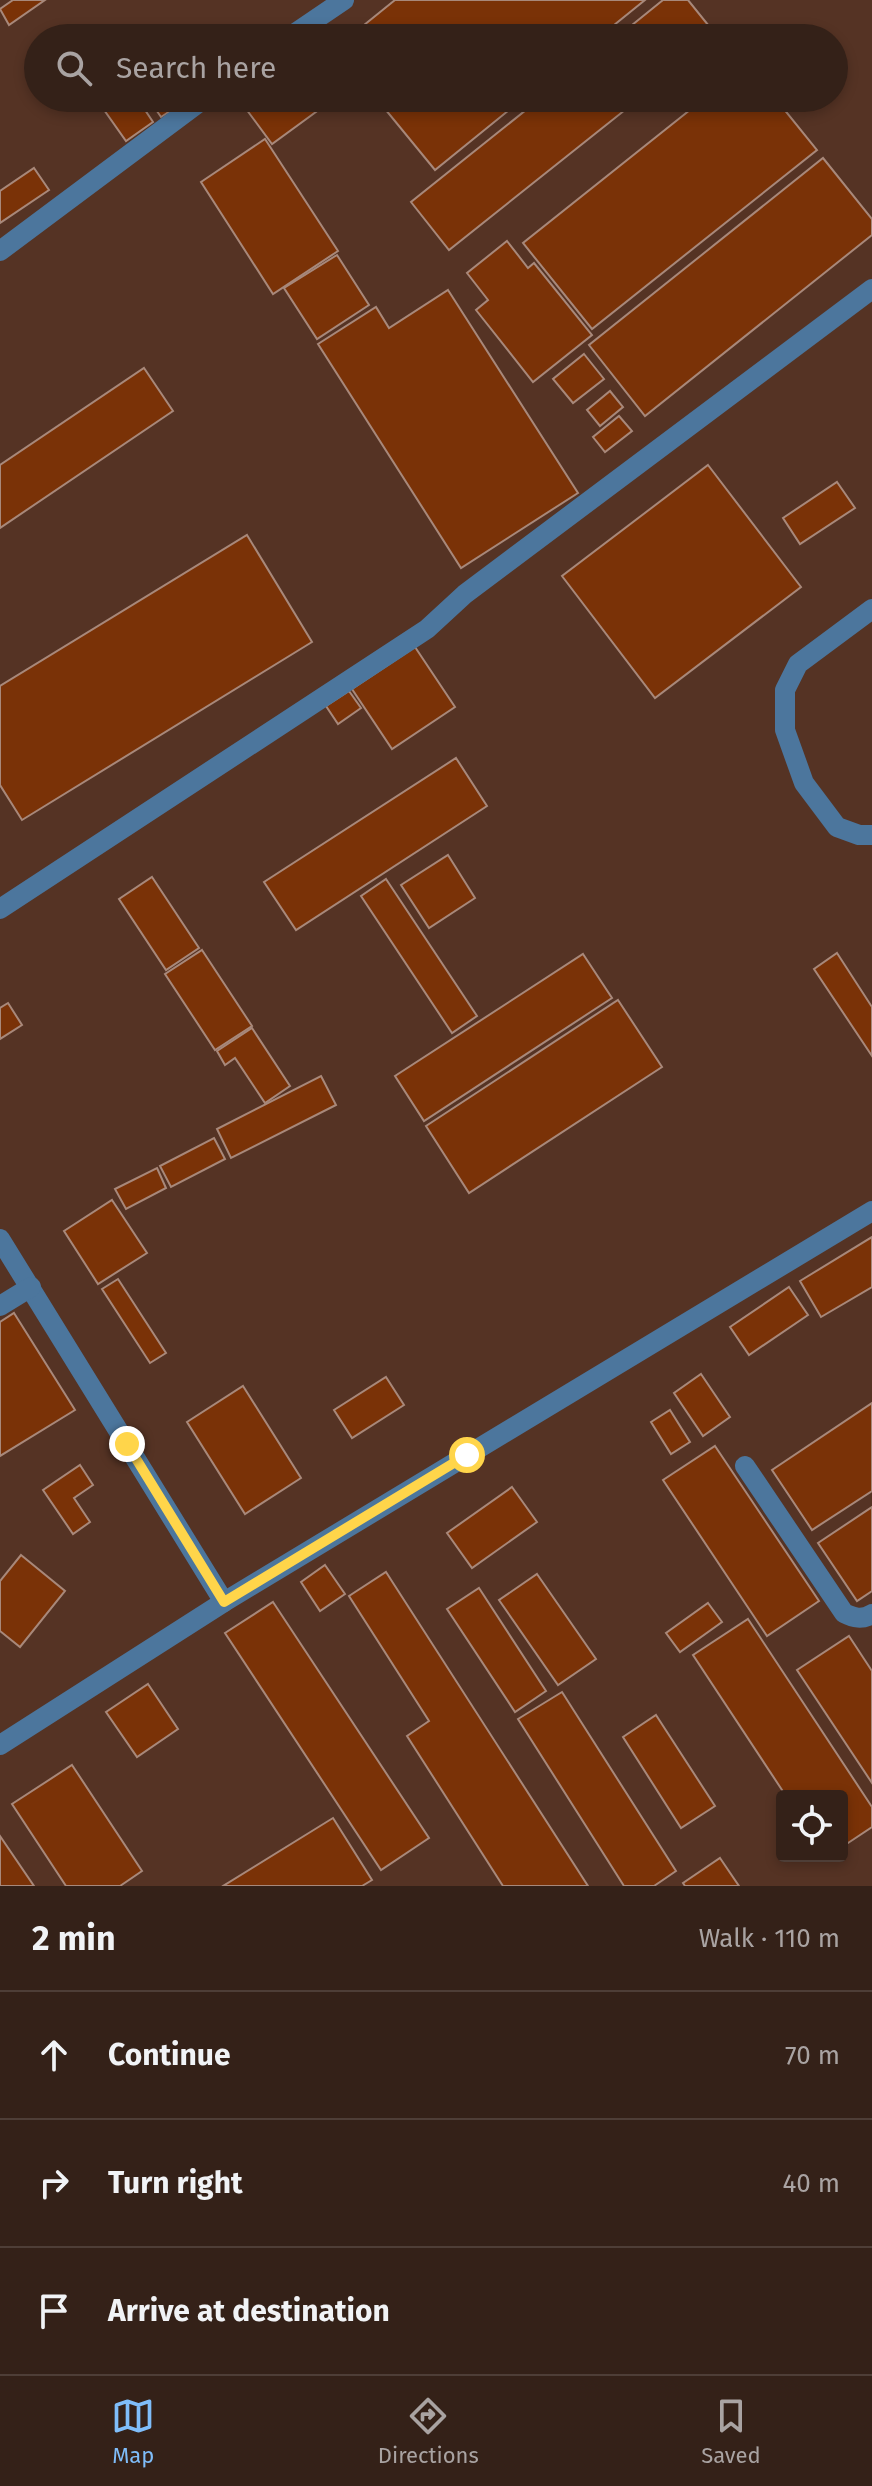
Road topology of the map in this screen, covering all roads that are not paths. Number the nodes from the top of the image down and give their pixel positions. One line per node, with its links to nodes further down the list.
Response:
1 (344, 0): 2 (street)
2 (309, 24)
3 (186, 112): 4 (street)
4 (0, 251)
5 (872, 289): 8 (street)
6 (872, 609): 7 (street)
7 (872, 835)
8 (0, 909)
9 (872, 1211): 14 (street)
10 (0, 1239): 11 (street)
11 (31, 1287): 12 (street); 14 (street)
12 (0, 1306)
13 (745, 1466): 15 (street)
14 (224, 1602): 16 (street)
15 (872, 1614)
16 (0, 1745)

